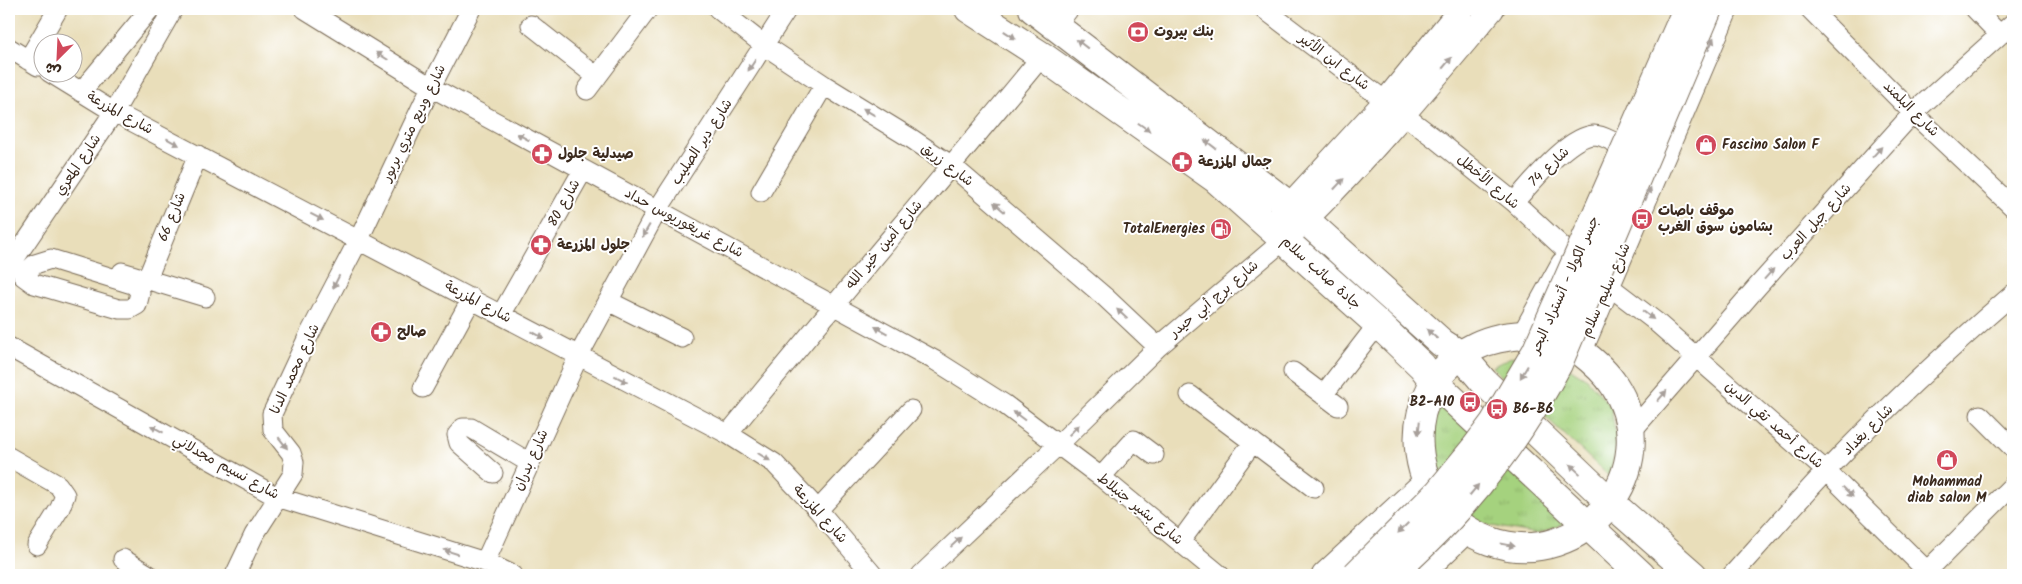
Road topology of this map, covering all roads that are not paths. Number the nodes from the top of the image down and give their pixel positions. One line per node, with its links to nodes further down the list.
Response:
1 (58, 9): 23 (street)
2 (150, 9): 31 (street)
3 (173, 9): 33 (street, شارع المعري)
4 (305, 9): 30 (street, شارع غريغوريوس حداد, one-way to 4)
5 (471, 9): 30 (street, شارع وديع متري بربور)
6 (648, 9): 21 (street)
7 (718, 9): 24 (street, شارع زريق)
8 (787, 9): 24 (street, شارع دير الصليب)
9 (969, 9): 26 (highway, جادة صائب سلام, one-way to 26)
10 (1033, 9): 20 (highway, جادة صائب سلام)
11 (1264, 9): 32 (street, شارع ابن الأثير)
12 (1461, 9): 32 (main road, شارع برج أبي حيدر)
13 (1492, 9): 32 (main road, شارع برج أبي حيدر, one-way to 13)
14 (1675, 9): 35 (main road)
15 (1687, 9): 105 (highway, جسر الكولا - أتستراد البحر, one-way to 105, bridge)
16 (1708, 9): 106 (highway, جسر الكولا - أتستراد البحر, one-way to 16, bridge)
17 (1726, 9): 50 (main road, شارع سليم سلام, one-way to 17)
18 (1810, 9): 34 (street, شارع البلمند)
19 (1975, 9): 22 (street)
20 (1063, 17): 43 (highway, جادة صائب سلام, one-way to 20)
21 (531, 25)
22 (2006, 29): 34 (street, شارع جبل العرب)
23 (48, 32)
24 (764, 45): 29 (street, شارع زريق); 42 (street, شارع دير الصليب, one-way to 42)
25 (9, 48): 27 (street)
26 (1042, 56): 37 (street, شارع أمين خير الله); 44 (highway, جادة صائب سلام, one-way to 44)
27 (32, 62)
28 (64, 82): 31 (street, شارع المزرعة)
29 (824, 85): 37 (street, شارع زريق, one-way to 29); 39 (street)
30 (431, 87): 38 (street, شارع غريغوريوس حداد, one-way to 30); 45 (street, شارع وديع متري بربور)
31 (80, 92): 33 (street, شارع المزرعة)
32 (1395, 108): 40 (street, شارع الأخطل); 43 (main road, شارع برج أبي حيدر)
33 (114, 112): 36 (street, شارع المزرعة, one-way to 36); 46 (street, شارع المعري)
34 (1913, 112): 41 (street, شارع البلمند); 65 (street, شارع جبل العرب, one-way to 34)
35 (1616, 143): 40 (street, شارع 74); 47 (main road)
36 (198, 155): 45 (street, شارع المزرعة, one-way to 45); 49 (street, شارع 66)
37 (952, 166): 55 (street, شارع أمين خير الله); 61 (street, شارع زريق, one-way to 37)
38 (583, 170): 42 (street, شارع غريغوريوس حداد); 56 (street, شارع 80)
39 (761, 192)
40 (1514, 202): 47 (street, شارع الأخطل)
41 (2013, 208)
42 (658, 209): 54 (street, شارع دير الصليب, one-way to 54); 55 (street, شارع غريغوريوس حداد)
43 (1298, 213): 44 (main road, شارع برج أبي حيدر); 63 (highway, جادة صائب سلام, one-way to 43)
44 (1277, 234): 57 (highway, جادة صائب سلام); 61 (street, شارع برج أبي حيدر)
45 (359, 239): 53 (street, شارع المزرعة); 86 (street, شارع محمد الدنا, one-way to 86)
46 (26, 242): 48 (street, شارع المعري); 49 (street)
47 (1569, 253): 58 (main road)
48 (13, 270): 48 (street)
49 (147, 279): 52 (street)
50 (1609, 286): 62 (main road, شارع سليم سلام); 65 (street, شارع أحمد تقي الدين, one-way to 65)
51 (2013, 294): 80 (street, شارع بغداد)
52 (205, 297)
53 (472, 298): 56 (street, شارع المزرعة); 68 (street)
54 (608, 301): 59 (street); 64 (street, شارع دير الصليب)
55 (834, 304): 73 (street, شارع أمين خير الله); 75 (street, شارع غريغوريوس حداد, one-way to 55)
56 (501, 315): 64 (street, شارع المزرعة, one-way to 64)
57 (1378, 324): 66 (street); 67 (highway, جادة صائب سلام)
58 (1524, 335): 62 (main road, شارع سليم سلام); 63 (highway)
59 (682, 338)
60 (9, 347): 86 (street, شارع نسيم مجدلاني, one-way to 60)
61 (1158, 347): 75 (street, شارع برج أبي حيدر, one-way to 61)
62 (1580, 351): 72 (highway)
63 (1462, 355): 67 (highway); 87 (highway, جادة صائب سلام, one-way to 63)
64 (578, 356): 73 (street, شارع المزرعة, one-way to 73); 79 (street, شارع بدران)
65 (1696, 357): 72 (street, شارع جبل العرب, one-way to 65); 80 (street, شارع أحمد تقي الدين)
66 (1293, 372)
67 (1435, 383): 83 (highway, one-way to 83); 89 (highway, جادة صائب سلام)
68 (423, 388)
69 (1190, 395): 74 (street)
70 (911, 410): 88 (street)
71 (1980, 415): 76 (street)
72 (1630, 433): 87 (highway)
73 (728, 434): 88 (street, شارع المزرعة, one-way to 88)
74 (1253, 442): 85 (street); 91 (street)
75 (1058, 445): 82 (street, شارع بشير جنبلاط); 100 (street, شارع برج أبي حيدر, one-way to 75)
76 (2013, 448)
77 (1154, 455): 82 (street)
78 (9, 457): 92 (street)
79 (530, 463): 81 (street); 94 (street, شارع بدران)
80 (1826, 471): 95 (street, شارع أحمد تقي الدين, one-way to 95); 110 (street, شارع بغداد)
81 (493, 473)
82 (1101, 477): 91 (street, شارع بشير جنبلاط)
83 (1426, 481): 90 (highway); 102 (main road)
84 (2013, 485): 95 (street)
85 (1314, 488)
86 (278, 496): 94 (street, شارع نسيم مجدلاني, one-way to 86); 97 (street, شارع محمد الدنا)
87 (1611, 503): 89 (highway); 109 (highway, جادة صائب سلام)
88 (818, 510): 99 (street, شارع المزرعة)
89 (1589, 525): 90 (highway, one-way to 89); 108 (highway, جادة صائب سلام)
90 (1467, 530): 107 (main road)
91 (1180, 542): 101 (street, شارع بشير جنبلاط)
92 (36, 545)
93 (122, 559): 96 (street)
94 (485, 562): 98 (street, شارع نسيم مجدلاني)
95 (1927, 574)
96 (149, 575)
97 (235, 575)
98 (513, 575)
99 (873, 575)
100 (921, 575)
101 (1220, 575)
102 (1324, 575)
103 (1328, 575): 104 (main road)
104 (1352, 575)
105 (1356, 575)
106 (1391, 575)
107 (1420, 575)
108 (1641, 575)
109 (1693, 575)
110 (1732, 575)

